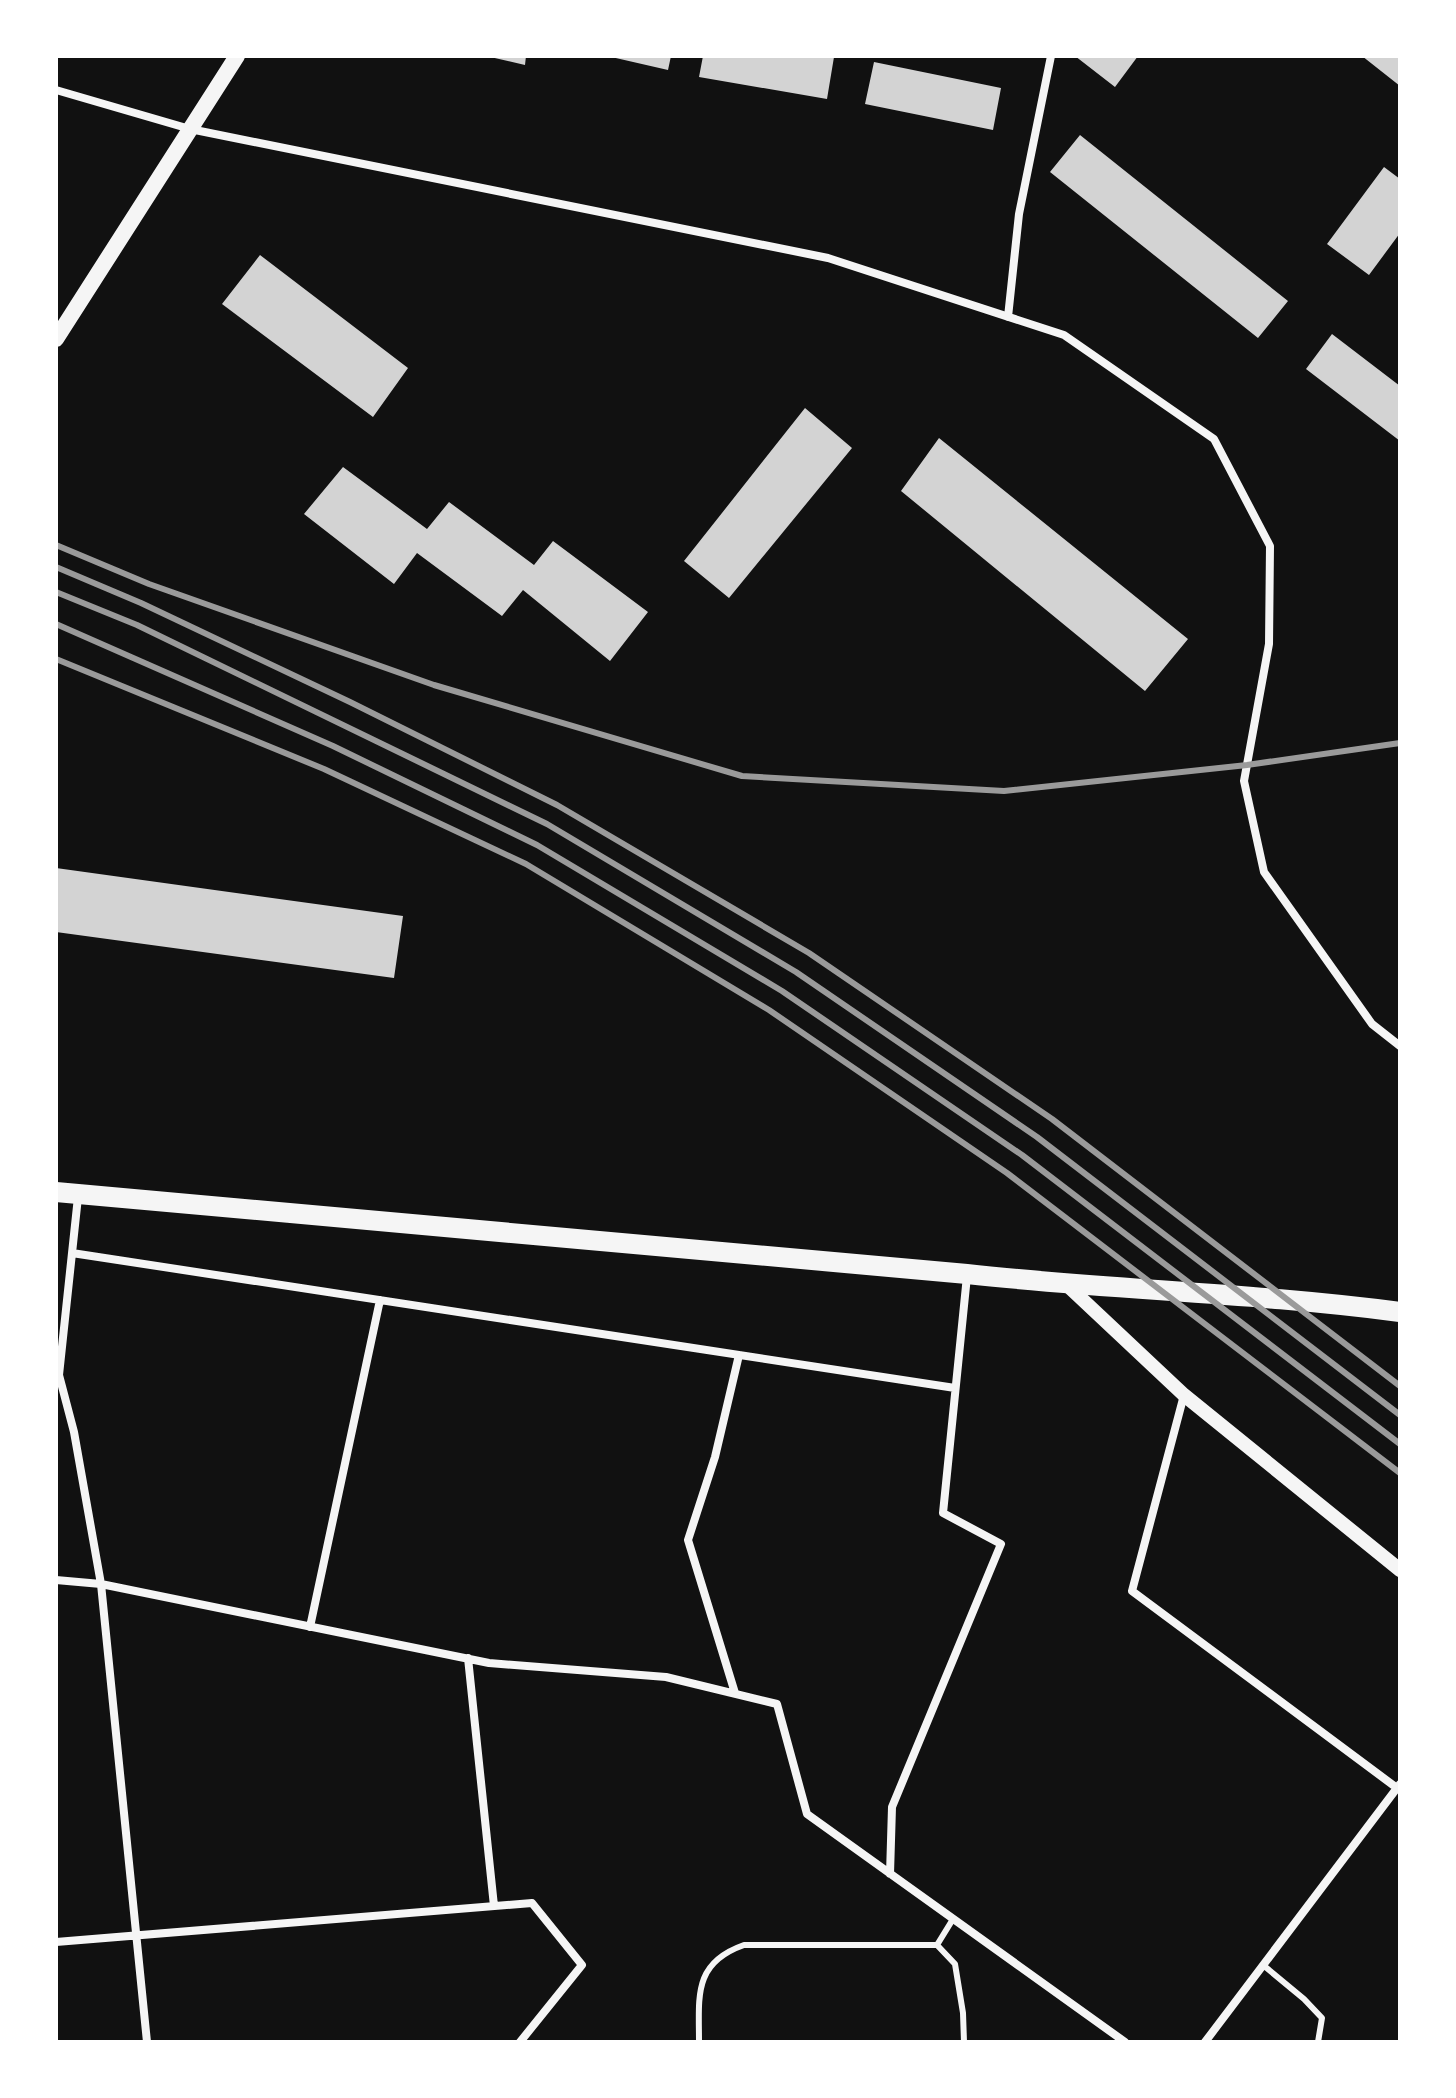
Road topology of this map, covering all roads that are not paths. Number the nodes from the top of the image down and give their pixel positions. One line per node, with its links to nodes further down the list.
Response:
1 (237, 56): 4 (main road)
2 (1051, 56): 5 (street)
3 (56, 90): 4 (street)
4 (190, 129): 5 (street); 6 (main road)
5 (1008, 317): 7 (street)
6 (56, 339)
7 (1400, 1046)
8 (56, 1192): 9 (main road)
9 (78, 1196): 10 (street); 11 (main road)
10 (72, 1253): 13 (street); 20 (street)
11 (967, 1274): 12 (main road); 16 (street)
12 (1068, 1286): 14 (main road); 17 (street)
13 (380, 1300): 15 (street); 21 (street)
14 (1400, 1312)
15 (739, 1355): 16 (street); 23 (street)
16 (955, 1388): 25 (street)
17 (1184, 1395): 18 (street); 24 (street)
18 (1400, 1570)
19 (56, 1580): 20 (street)
20 (101, 1584): 21 (street); 28 (street)
21 (310, 1627): 22 (street)
22 (468, 1658): 23 (street); 26 (street)
23 (735, 1693): 25 (street)
24 (1398, 1786): 31 (street)
25 (890, 1874): 27 (street)
26 (494, 1906): 28 (street); 33 (street)
27 (953, 1919): 30 (lane); 36 (street)
28 (137, 1935): 29 (street); 32 (street)
29 (56, 1942)
30 (937, 1945): 34 (lane); 35 (lane)
31 (1263, 1965): 37 (street); 38 (lane)
32 (147, 2042)
33 (520, 2042)
34 (699, 2042)
35 (964, 2042)
36 (1125, 2042)
37 (1205, 2042)
38 (1318, 2042)

